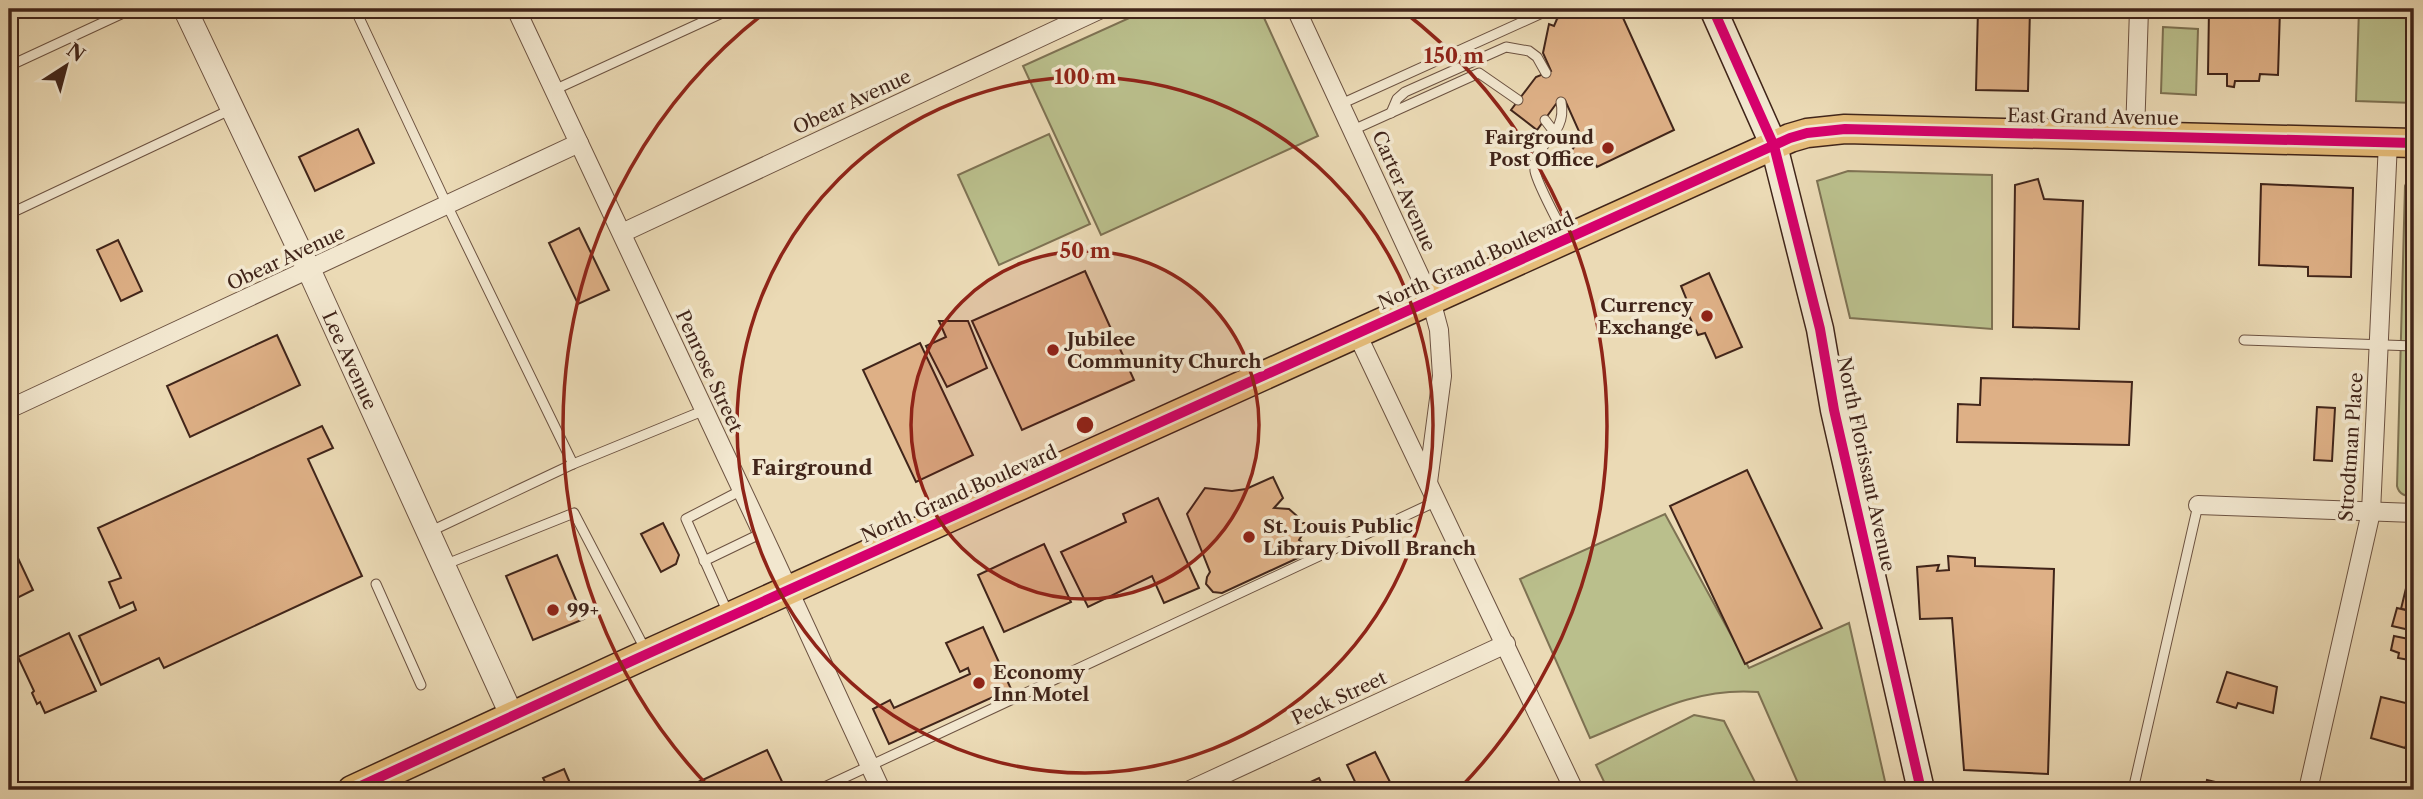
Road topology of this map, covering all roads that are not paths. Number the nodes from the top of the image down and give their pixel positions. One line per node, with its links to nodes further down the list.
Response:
1 (132, 9): 11 (lane)
2 (185, 9): 17 (street, Lee Avenue)
3 (355, 9): 26 (lane)
4 (516, 9): 13 (street, Penrose Street)
5 (731, 9): 13 (lane)
6 (1101, 9): 28 (street, Obear Avenue)
7 (1296, 9): 16 (street, Carter Avenue)
8 (1551, 9): 16 (lane)
9 (1713, 9): 25 (main road, North Florissant Avenue)
10 (2139, 9): 22 (street)
11 (9, 66)
12 (1546, 73): 18 (lane)
13 (554, 90): 24 (street, Penrose Street)
14 (1518, 100): 18 (lane)
15 (1561, 102): 21 (lane)
16 (1340, 104): 20 (street, Carter Avenue)
17 (232, 109): 27 (lane); 30 (street, Lee Avenue)
18 (1391, 113): 20 (lane)
19 (1545, 120): 21 (lane)
20 (1353, 130): 31 (street, Carter Avenue)
21 (1555, 133): 29 (lane)
22 (2136, 135): 23 (main road, East Grand Avenue); 25 (main road, East Grand Avenue)
23 (2401, 142): 34 (street, Strodtman Place)
24 (579, 143): 26 (street, Obear Avenue); 28 (street, Penrose Street)
25 (1774, 146): 29 (main road, North Grand Boulevard); 63 (main road, North Florissant Avenue)
26 (447, 205): 30 (street, Obear Avenue); 38 (lane)
27 (9, 214)
28 (622, 233): 37 (street, Penrose Street)
29 (1566, 239): 31 (main road, North Grand Boulevard)
30 (309, 270): 36 (street, Obear Avenue); 45 (street, Lee Avenue)
31 (1431, 300): 32 (main road, North Grand Boulevard); 39 (street, Carter Avenue)
32 (1357, 334): 39 (street); 50 (main road, North Grand Boulevard)
33 (2244, 340): 34 (lane)
34 (2379, 345): 35 (lane); 43 (street, Strodtman Place)
35 (2414, 346)
36 (9, 409)
37 (705, 410): 38 (lane); 40 (street, Penrose Street)
38 (573, 464): 45 (lane)
39 (1428, 482): 41 (street)
40 (742, 491): 46 (street, Penrose Street); 47 (lane)
41 (1437, 502): 52 (street); 56 (lane)
42 (2198, 505): 43 (street); 64 (lane)
43 (2371, 512): 44 (street); 65 (street, Strodtman Place)
44 (2414, 513)
45 (429, 532): 48 (street, Lee Avenue)
46 (762, 533): 47 (lane); 50 (street, Penrose Street)
47 (704, 562): 51 (lane)
48 (444, 565): 53 (lane); 55 (street, Lee Avenue)
49 (376, 584): 54 (lane)
50 (789, 590): 51 (main road, North Grand Boulevard); 56 (street, Penrose Street)
51 (730, 617): 53 (main road, North Grand Boulevard)
52 (1506, 644): 57 (street); 61 (street, Peck Street)
53 (647, 654): 55 (main road, North Grand Boulevard)
54 (421, 685)
55 (512, 716): 58 (main road, North Grand Boulevard)
56 (869, 766): 59 (lane); 60 (street, Penrose Street)
57 (1572, 786): 62 (lane)
58 (352, 790)
59 (818, 790)
60 (881, 790)
61 (1190, 790)
62 (1553, 790)
63 (1921, 790)
64 (2133, 790)
65 (2308, 790)

